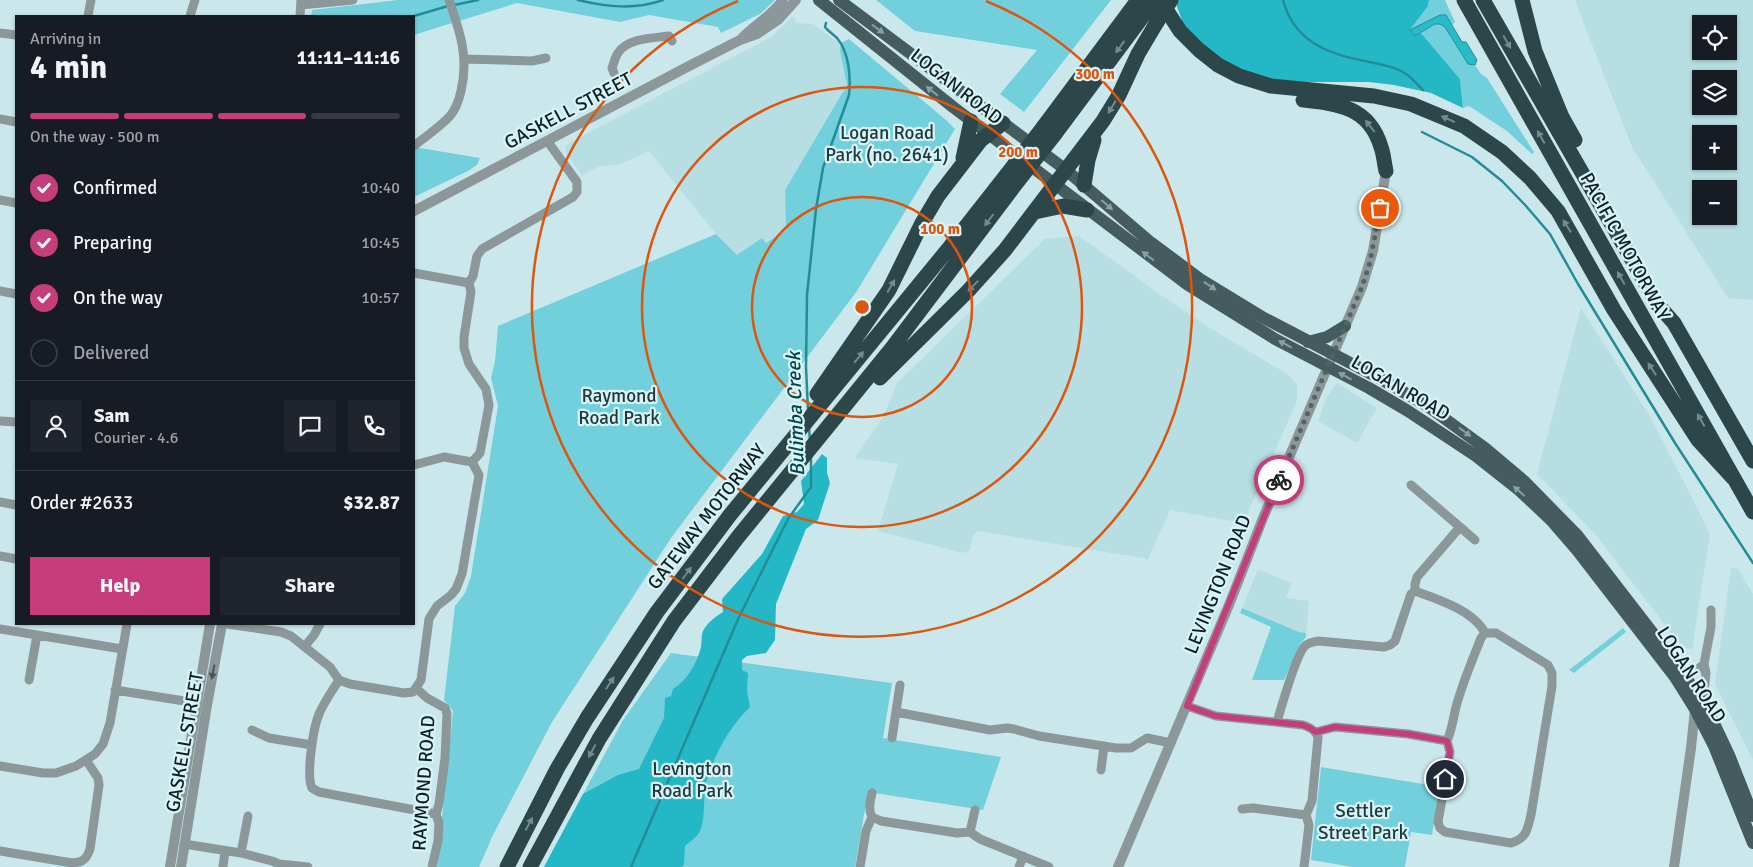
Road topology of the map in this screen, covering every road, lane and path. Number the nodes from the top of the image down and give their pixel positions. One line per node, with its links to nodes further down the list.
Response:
1 (91, 0): 15 (street)
2 (196, 0): 16 (street)
3 (353, 0): 13 (street)
4 (449, 0): 24 (street)
5 (783, 0): 21 (street, GASKELL STREET)
6 (796, 0): 21 (street, GASKELL STREET)
7 (819, 0): 27 (main road, LOGAN ROAD, one-way to 7)
8 (839, 0): 29 (main road, LOGAN ROAD, one-way to 29)
9 (1171, 0): 31 (highway, one-way to 31, bridge)
10 (1464, 0): 61 (highway, PACIFIC MOTORWAY, one-way to 10)
11 (1483, 0): 49 (highway, PACIFIC MOTORWAY, one-way to 49)
12 (1522, 0): 49 (highway)
13 (301, 2): 17 (street)
14 (1150, 2): 18 (highway); 37 (highway, GATEWAY MOTORWAY, bridge)
15 (88, 15)
16 (190, 15)
17 (300, 15)
18 (1180, 31): 36 (highway, one-way to 18); 61 (highway, one-way to 18)
19 (0, 33): 20 (street)
20 (15, 35)
21 (740, 40): 32 (street, GASKELL STREET)
22 (672, 41): 25 (street)
23 (546, 58): 24 (street)
24 (465, 59): 33 (street)
25 (614, 73)
26 (0, 119): 28 (street)
27 (971, 121): 30 (main road, LOGAN ROAD); 34 (highway)
28 (15, 122)
29 (1003, 123): 30 (highway); 35 (main road, LOGAN ROAD)
30 (988, 134): 34 (highway); 38 (main road, LOGAN ROAD)
31 (1094, 134): 35 (highway); 39 (highway)
32 (548, 142): 42 (street, GASKELL STREET); 46 (street)
33 (415, 145)
34 (963, 162): 54 (highway, one-way to 34)
35 (1066, 170): 38 (highway); 39 (main road, LOGAN ROAD)
36 (1386, 170): 50 (street, LEVINGTON ROAD)
37 (1013, 177): 54 (highway, GATEWAY MOTORWAY, one-way to 37); 57 (highway, GATEWAY MOTORWAY, one-way to 57)
38 (1055, 185): 43 (main road, LOGAN ROAD); 44 (highway)
39 (1084, 185): 51 (main road, LOGAN ROAD, one-way to 51)
40 (0, 200): 41 (street)
41 (15, 203)
42 (415, 210)
43 (1086, 210): 44 (highway); 53 (main road, LOGAN ROAD, one-way to 43)
44 (1035, 212): 57 (highway, one-way to 57)
45 (415, 274): 46 (street)
46 (469, 283): 59 (street)
47 (0, 291): 48 (street)
48 (15, 294)
49 (1674, 323): 58 (highway, PACIFIC MOTORWAY)
50 (1345, 326): 51 (main road); 52 (street, LEVINGTON ROAD)
51 (1308, 342): 52 (main road, LOGAN ROAD)
52 (1333, 354): 53 (street, LEVINGTON ROAD); 83 (main road, LOGAN ROAD, one-way to 83)
53 (1328, 367): 90 (main road, LOGAN ROAD, one-way to 53); 91 (street, LEVINGTON ROAD)
54 (815, 403): 126 (highway, GATEWAY MOTORWAY, one-way to 54)
55 (0, 421): 56 (street)
56 (15, 422)
57 (826, 436): 127 (highway, GATEWAY MOTORWAY, one-way to 127)
58 (1753, 461)
59 (472, 462): 60 (street); 87 (street)
60 (415, 465)
61 (1733, 478): 65 (highway, PACIFIC MOTORWAY)
62 (1411, 485): 66 (street)
63 (0, 502): 64 (street)
64 (15, 505)
65 (1753, 512)
66 (1460, 527): 67 (street); 70 (street)
67 (1475, 540)
68 (0, 556): 69 (street)
69 (15, 559)
70 (1415, 591): 78 (street); 93 (street)
71 (1711, 610): 82 (street)
72 (127, 625): 81 (street)
73 (210, 625): 89 (street, GASKELL STREET)
74 (222, 625): 89 (street, GASKELL STREET, one-way to 89)
75 (234, 625): 80 (street)
76 (319, 625): 80 (street)
77 (0, 629): 79 (street)
78 (1485, 633): 98 (street); 98 (street)
79 (37, 635): 81 (street); 84 (street)
80 (305, 646): 85 (street)
81 (122, 649): 88 (street)
82 (1704, 664): 83 (street); 90 (street)
83 (1682, 671): 90 (main road, LOGAN ROAD)
84 (29, 680)
85 (339, 680): 87 (street); 100 (street)
86 (900, 686): 92 (street)
87 (416, 688): 109 (street, RAYMOND ROAD)
88 (115, 690): 89 (street); 103 (street)
89 (202, 704): 115 (street, GASKELL STREET)
90 (1699, 705): 96 (main road, LOGAN ROAD); 102 (street); 112 (main road, LOGAN ROAD)
91 (1187, 706): 93 (street); 99 (street, LEVINGTON ROAD)
92 (896, 712): 97 (street); 101 (street)
93 (1277, 722): 95 (street)
94 (252, 730): 100 (street)
95 (1316, 732): 98 (street); 110 (street)
96 (1710, 736): 102 (street); 116 (main road, LOGAN ROAD)
97 (892, 738)
98 (1447, 741)
99 (1171, 743): 101 (street); 131 (street, LEVINGTON ROAD)
100 (312, 745): 109 (street)
101 (1104, 746): 105 (street)
102 (1691, 748): 133 (street)
103 (86, 760): 104 (street); 118 (street)
104 (0, 766)
105 (1101, 770)
106 (872, 794): 113 (street)
107 (1242, 809): 110 (street)
108 (975, 810): 114 (street)
109 (436, 814): 125 (street, RAYMOND ROAD)
110 (1306, 814): 132 (street)
111 (248, 816): 119 (street)
112 (1753, 816)
113 (872, 817): 114 (street); 128 (street)
114 (970, 832): 120 (street)
115 (179, 843): 117 (street); 121 (street, GASKELL STREET); 122 (street, GASKELL STREET)
116 (1753, 843)
117 (225, 850): 119 (street); 123 (street)
118 (0, 851)
119 (241, 853): 124 (street)
120 (1023, 856): 129 (street); 130 (street)
121 (170, 867)
122 (181, 867)
123 (223, 867)
124 (308, 867)
125 (432, 867)
126 (507, 867)
127 (530, 867)
128 (860, 867)
129 (1018, 867)
130 (1049, 867)
131 (1118, 867)
132 (1304, 867)
133 (1674, 867)

